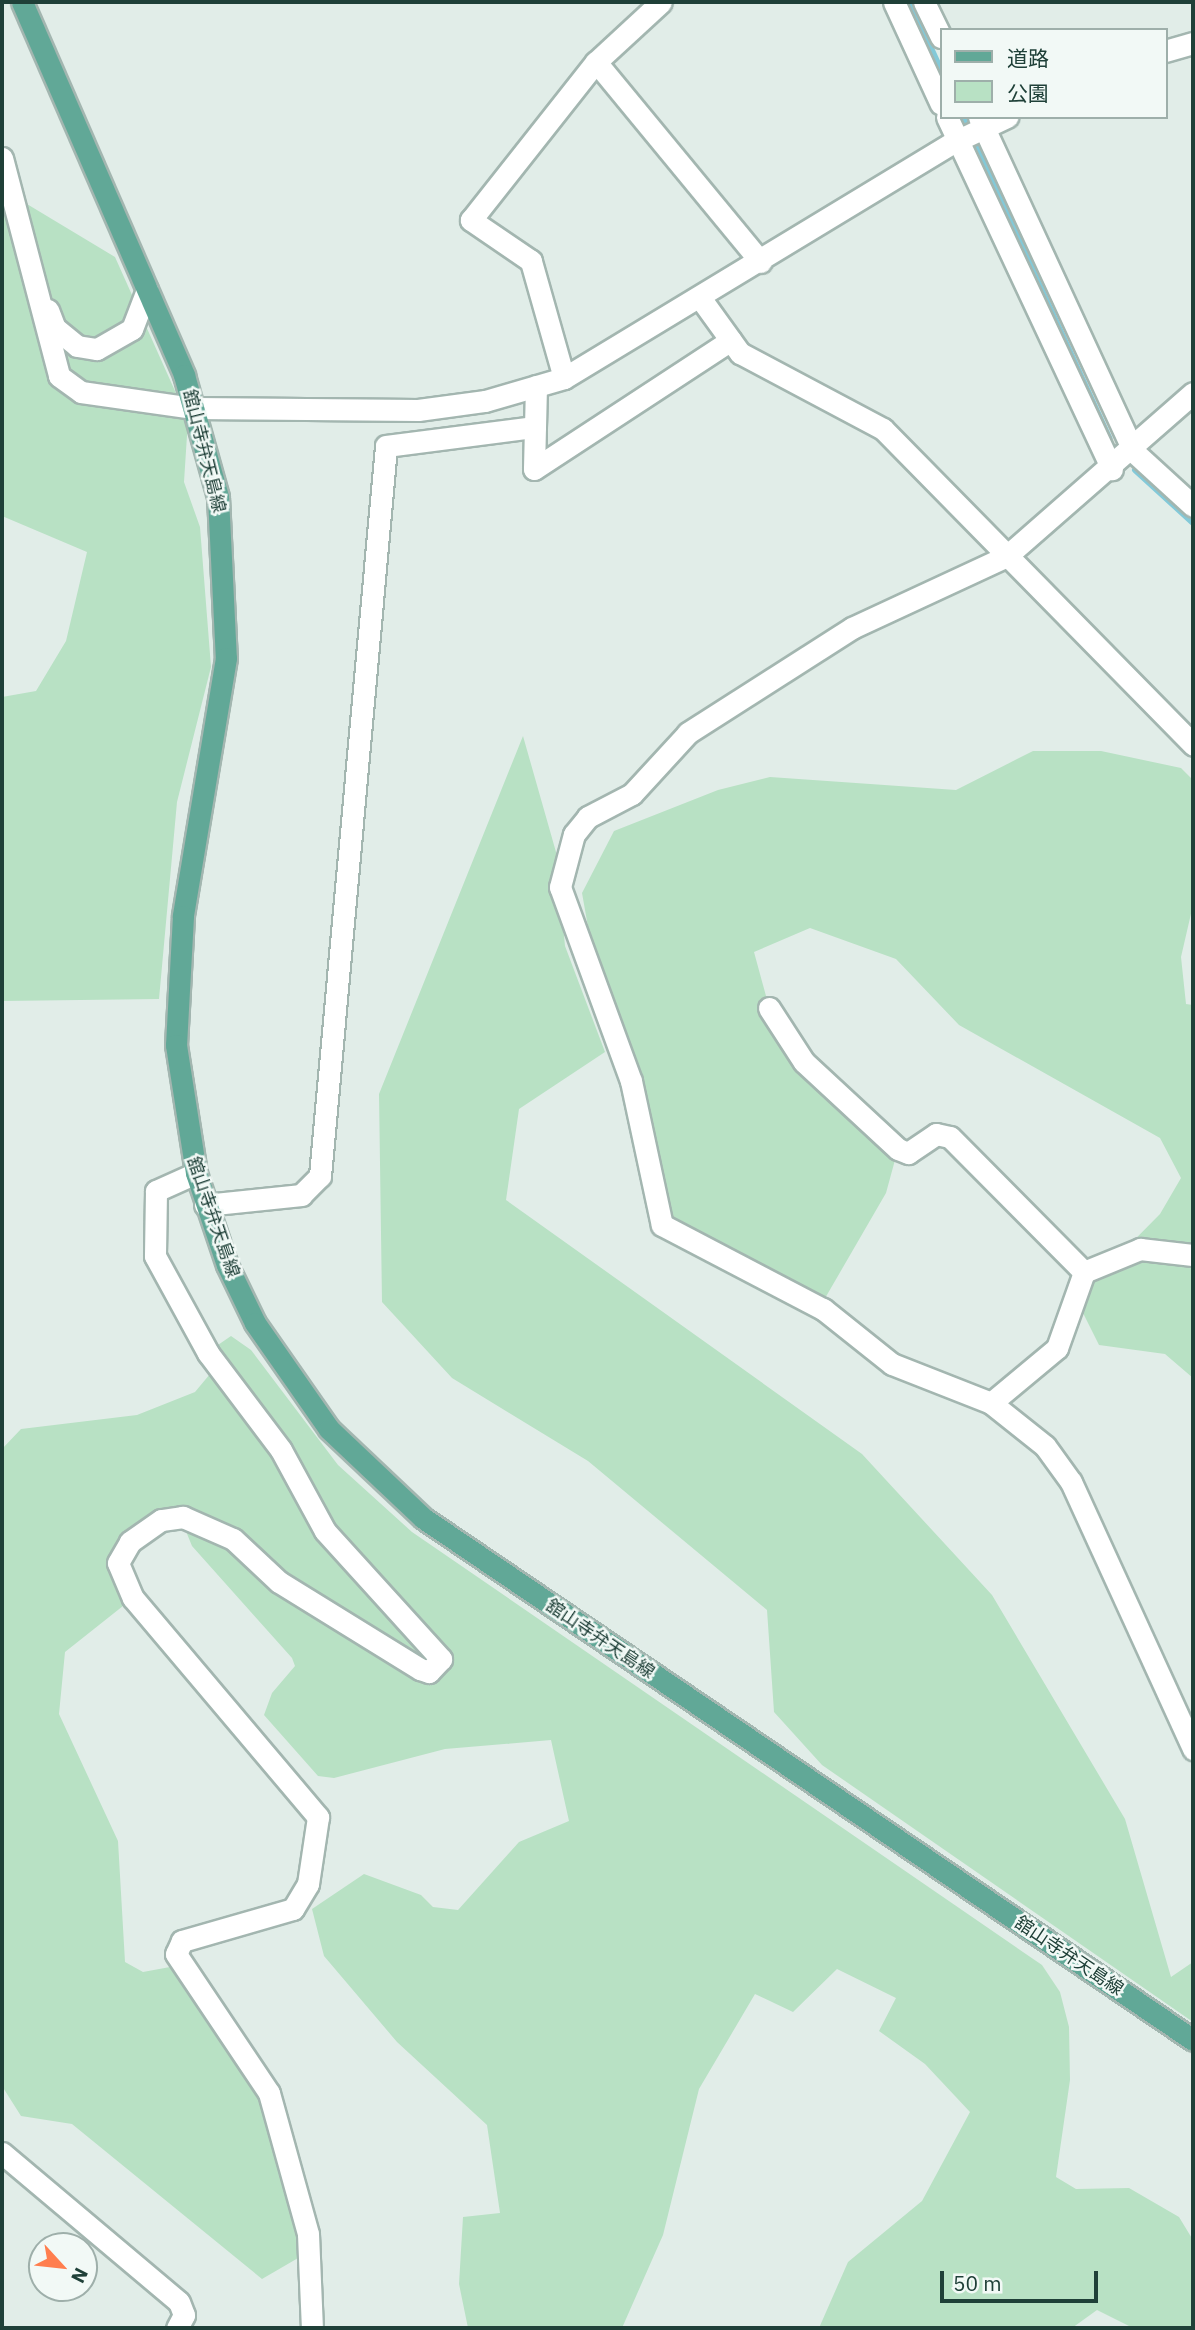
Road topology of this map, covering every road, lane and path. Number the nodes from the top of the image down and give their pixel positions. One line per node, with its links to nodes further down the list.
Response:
1 (22, 2): 16 (main road, 舘山寺弁天島線)
2 (660, 2): 8 (street)
3 (894, 2): 9 (street)
4 (925, 2): 5 (street)
5 (940, 35)
6 (1193, 43): 7 (street)
7 (1167, 50)
8 (596, 62): 14 (street); 19 (street)
9 (940, 102)
10 (951, 119): 12 (street)
11 (1002, 119): 12 (street)
12 (972, 131): 14 (street); 24 (street); 25 (street)
13 (2, 158): 15 (street)
14 (761, 262): 17 (street)
15 (30, 267): 16 (street); 22 (street)
16 (147, 289): 22 (main road, 舘山寺弁天島線)
17 (701, 299): 18 (street); 19 (street)
18 (731, 340): 23 (street); 27 (street)
19 (564, 378): 20 (street)
20 (536, 386): 22 (street); 23 (street)
21 (1193, 393): 24 (street)
22 (194, 408): 30 (main road, 舘山寺弁天島線)
23 (535, 427): 31 (street)
24 (1133, 452): 25 (street); 26 (street)
25 (1112, 468): 27 (street)
26 (1193, 506)
27 (1007, 556): 28 (street); 34 (street)
28 (1193, 745)
29 (769, 1007): 33 (street)
30 (196, 1173): 31 (main road, 舘山寺弁天島線); 39 (street)
31 (205, 1205): 36 (main road, 舘山寺弁天島線)
32 (1193, 1255): 33 (street)
33 (1084, 1272): 34 (street)
34 (991, 1403): 35 (street)
35 (1193, 1749)
36 (1193, 2040)
37 (2, 2153): 38 (street)
38 (177, 2328)
39 (312, 2328)

